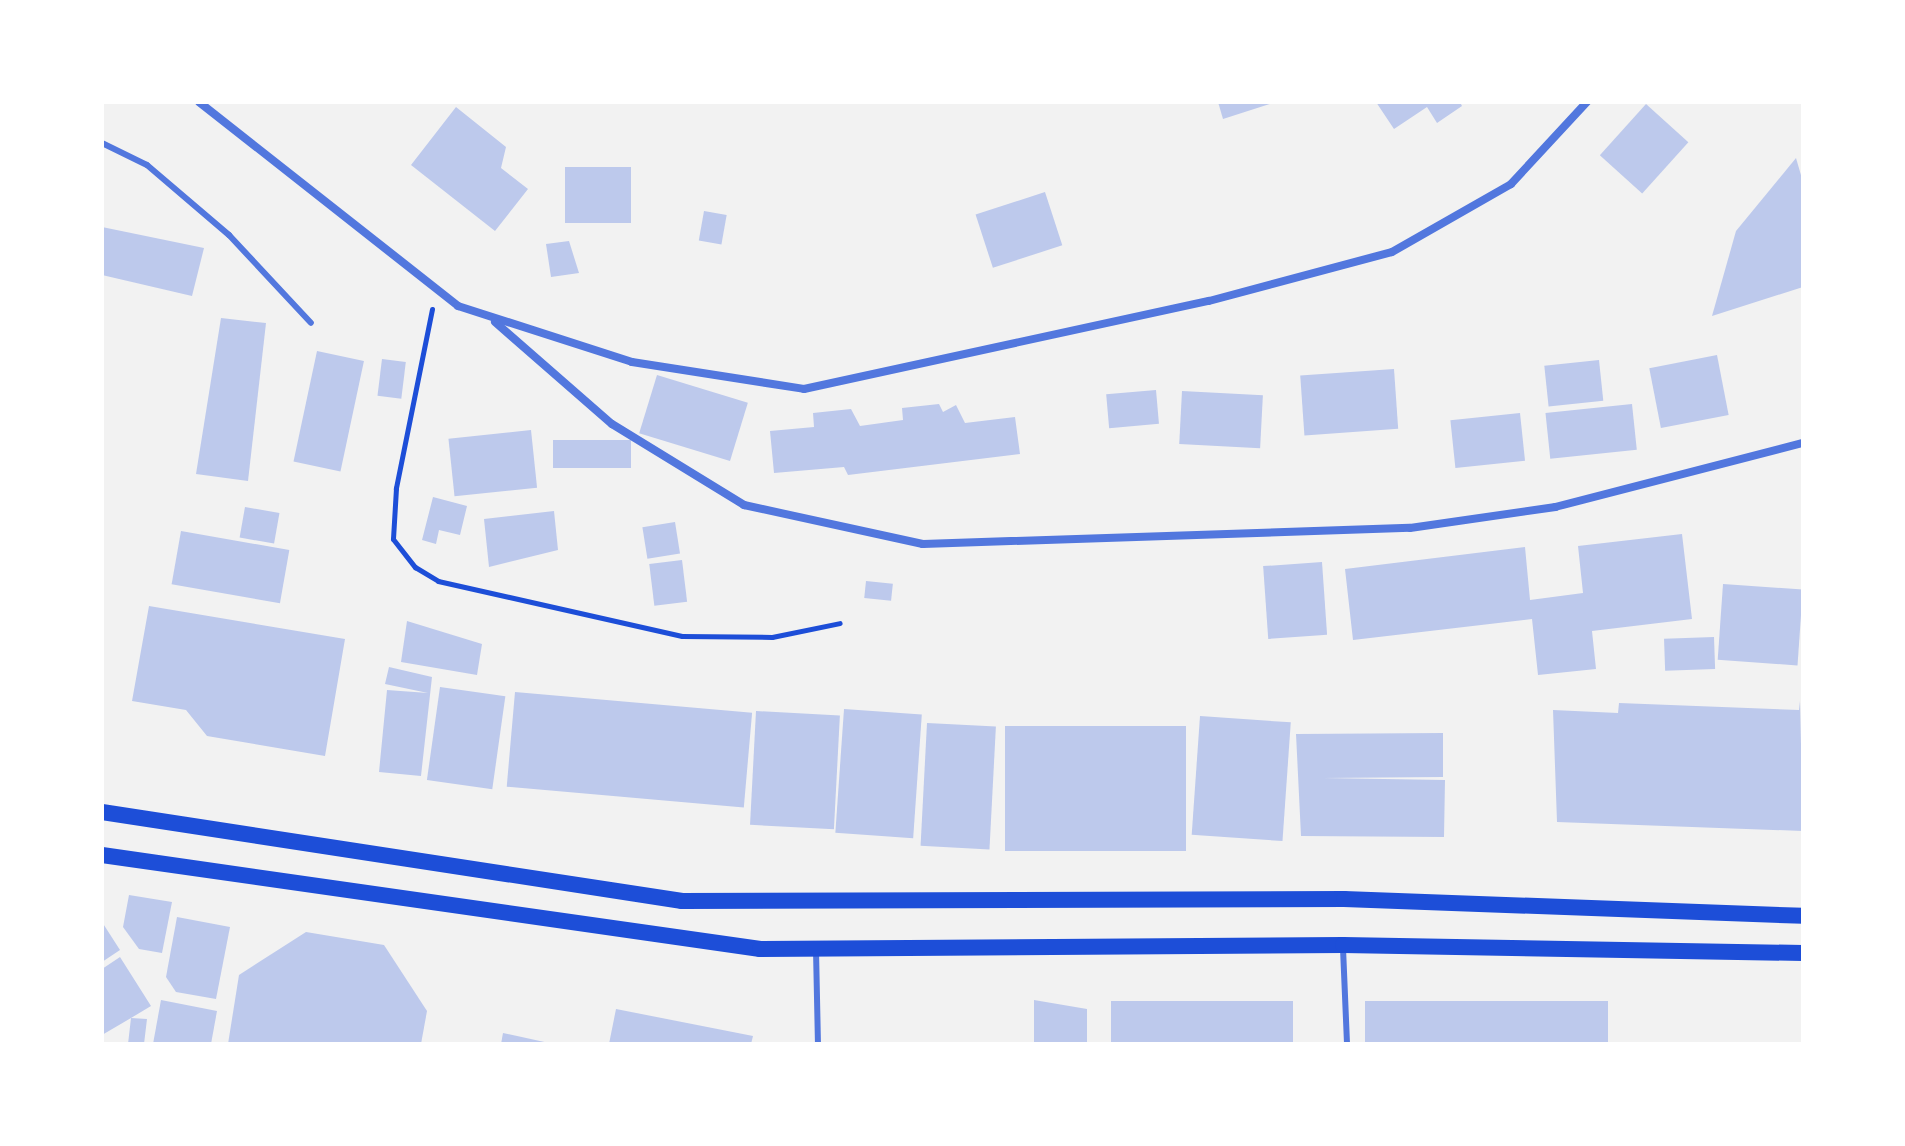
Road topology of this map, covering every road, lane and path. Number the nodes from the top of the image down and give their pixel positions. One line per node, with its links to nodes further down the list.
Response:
1 (199, 102): 4 (street)
2 (1587, 102): 5 (street)
3 (102, 143): 6 (lane)
4 (436, 288): 5 (street); 8 (path)
5 (491, 319): 7 (street)
6 (311, 323)
7 (1803, 443)
8 (840, 623)
9 (102, 812): 11 (main road)
10 (102, 855): 13 (main road)
11 (1803, 916)
12 (1343, 945): 13 (main road); 14 (main road); 16 (lane)
13 (816, 950): 15 (lane)
14 (1803, 953)
15 (818, 1044)
16 (1347, 1044)

